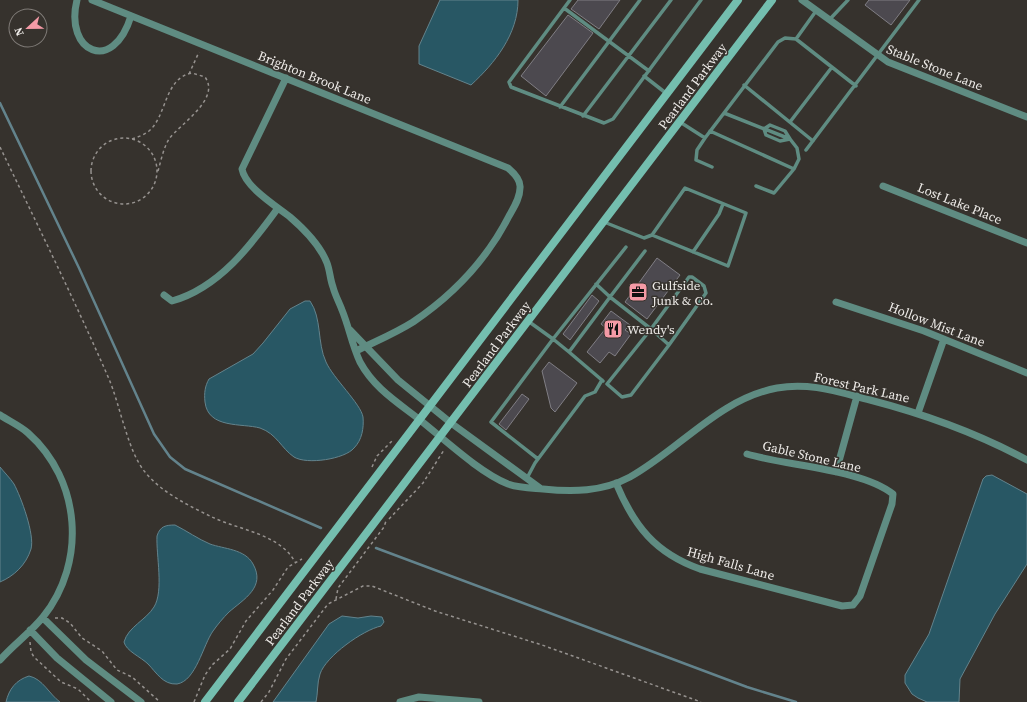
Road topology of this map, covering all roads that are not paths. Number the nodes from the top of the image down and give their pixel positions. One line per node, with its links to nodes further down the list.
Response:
1 (77, 0): 14 (street)
2 (92, 0): 14 (street, Brighton Brook Lane)
3 (570, 0): 12 (lane)
4 (640, 0): 17 (lane)
5 (672, 0): 18 (lane)
6 (701, 0): 21 (lane)
7 (738, 0): 26 (main road, Pearland Parkway)
8 (772, 0): 31 (main road, Pearland Parkway)
9 (802, 0): 13 (street, Stable Stone Lane)
10 (848, 0): 15 (lane)
11 (919, 0): 19 (lane)
12 (564, 8): 17 (lane); 27 (lane)
13 (816, 11): 15 (street, Stable Stone Lane); 16 (lane)
14 (131, 16): 23 (street, Brighton Brook Lane)
15 (829, 20): 19 (street, Stable Stone Lane)
16 (796, 39): 20 (lane); 24 (lane)
17 (609, 41): 18 (lane); 27 (lane)
18 (629, 56): 21 (lane); 29 (lane)
19 (878, 56): 25 (lane); 30 (street, Stable Stone Lane)
20 (832, 67): 25 (lane); 32 (lane)
21 (648, 71): 22 (lane)
22 (644, 76): 26 (lane); 29 (lane)
23 (286, 78): 42 (street, Forest Park Lane); 59 (street, Brighton Brook Lane)
24 (744, 86): 28 (lane); 32 (lane)
25 (856, 86): 35 (lane)
26 (667, 94): 66 (main road, Pearland Parkway)
27 (560, 107): 29 (lane)
28 (724, 113): 33 (lane); 38 (lane)
29 (583, 116)
30 (1027, 117)
31 (679, 122): 34 (lane); 43 (main road, Pearland Parkway)
32 (790, 122): 35 (lane)
33 (710, 131): 34 (lane); 38 (lane)
34 (706, 138): 37 (lane)
35 (813, 141): 36 (lane)
36 (806, 150)
37 (712, 167)
38 (794, 170): 39 (lane)
39 (756, 186)
40 (883, 186): 45 (street, Lost Lake Place)
41 (723, 204): 44 (lane); 48 (lane); 48 (lane)
42 (278, 208): 50 (street); 54 (street, Forest Park Lane)
43 (604, 222): 44 (lane); 53 (main road, Pearland Parkway)
44 (652, 235): 48 (lane)
45 (1027, 243)
46 (626, 246): 49 (lane)
47 (645, 251): 51 (lane)
48 (693, 252)
49 (596, 284): 51 (lane); 56 (lane)
50 (164, 294)
51 (610, 297): 55 (lane); 61 (lane)
52 (836, 302): 57 (street, Hollow Mist Lane)
53 (528, 321): 56 (lane); 70 (main road, Pearland Parkway)
54 (348, 328): 59 (street); 60 (street, Forest Park Lane)
55 (651, 329): 58 (lane); 58 (lane); 64 (lane)
56 (553, 339): 61 (lane); 73 (lane)
57 (944, 339): 62 (street, Hollow Mist Lane); 67 (street)
58 (669, 345): 64 (lane)
59 (366, 346): 60 (street); 66 (street)
60 (356, 351): 69 (street, Forest Park Lane)
61 (568, 352): 63 (lane)
62 (1027, 373)
63 (602, 380): 64 (lane); 73 (lane)
64 (607, 384)
65 (857, 396): 67 (street, Forest Park Lane); 75 (street); 77 (street, Forest Park Lane)
66 (430, 406): 69 (main road, Pearland Parkway); 70 (street)
67 (918, 412): 74 (street, Forest Park Lane)
68 (0, 415): 80 (street)
69 (420, 420): 71 (street, Forest Park Lane); 85 (main road, Pearland Parkway)
70 (451, 423): 71 (main road, Pearland Parkway); 76 (street)
71 (441, 437): 78 (street, Forest Park Lane); 86 (main road, Pearland Parkway)
72 (747, 454): 75 (street, Gable Stone Lane)
73 (538, 459): 76 (lane)
74 (1027, 460)
75 (836, 472): 79 (street, Gable Stone Lane)
76 (527, 479): 78 (street)
77 (616, 483): 78 (street, Forest Park Lane); 79 (street, High Falls Lane)
78 (542, 489)
79 (853, 605)
80 (43, 618): 81 (street); 84 (street)
81 (30, 630): 82 (street); 83 (street)
82 (0, 660)
83 (111, 702)
84 (141, 702)
85 (205, 702)
86 (238, 702)
87 (400, 702): 88 (street)
88 (479, 702)

